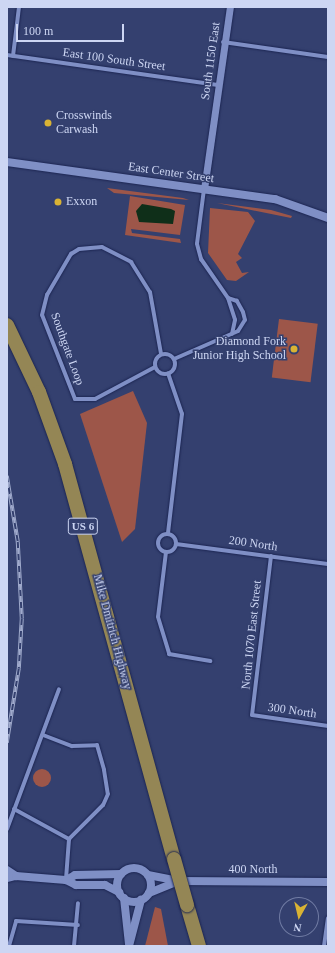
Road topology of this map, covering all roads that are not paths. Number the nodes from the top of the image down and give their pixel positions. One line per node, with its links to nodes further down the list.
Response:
1 (19, 7): 5 (street)
2 (230, 7): 3 (street, South 1150 East)
3 (223, 42): 6 (street); 7 (street, South 1150 East)
4 (7, 55): 5 (street, East 100 South Street)
5 (13, 56): 7 (street, East 100 South Street)
6 (328, 57)
7 (218, 85): 9 (street, South 1150 East)
8 (7, 162): 9 (main road, East Center Street)
9 (204, 189): 10 (main road, East Center Street); 11 (street)
10 (328, 218)
11 (228, 298): 13 (street); 13 (street)
12 (7, 325): 48 (highway, Mike Dmitrich Highway / US 6, bridge)
13 (232, 334): 15 (street)
14 (161, 354): 15 (street); 16 (street); 16 (street, Southgate Loop)
15 (174, 359): 17 (street)
16 (155, 367): 17 (street)
17 (168, 373): 18 (street)
18 (168, 533): 19 (street); 20 (street)
19 (176, 544): 20 (street); 21 (street, 200 North)
20 (166, 552): 23 (street)
21 (271, 556): 22 (street, 200 North); 25 (street, North 1070 East Street)
22 (328, 564)
23 (210, 661)
24 (59, 688): 27 (street)
25 (252, 715): 26 (street, 300 North)
26 (328, 726)
27 (43, 735): 28 (street); 30 (street)
28 (14, 810): 29 (street); 30 (street)
29 (7, 829)
30 (69, 839): 36 (street)
31 (7, 870): 34 (main road)
32 (121, 874): 33 (main road); 36 (main road); 40 (main road)
33 (148, 875): 37 (main road); 39 (main road)
34 (16, 876): 35 (main road); 36 (main road)
35 (7, 878)
36 (66, 880): 40 (main road)
37 (178, 881): 38 (main road, 400 North); 39 (main road)
38 (328, 882)
39 (149, 893): 41 (main road)
40 (121, 895): 41 (main road); 45 (main road)
41 (141, 900): 45 (main road)
42 (78, 903): 44 (street)
43 (328, 918): 49 (street)
44 (78, 925): 46 (street); 47 (street)
45 (129, 945)
46 (9, 946)
47 (74, 946)
48 (199, 946)
49 (324, 946)

